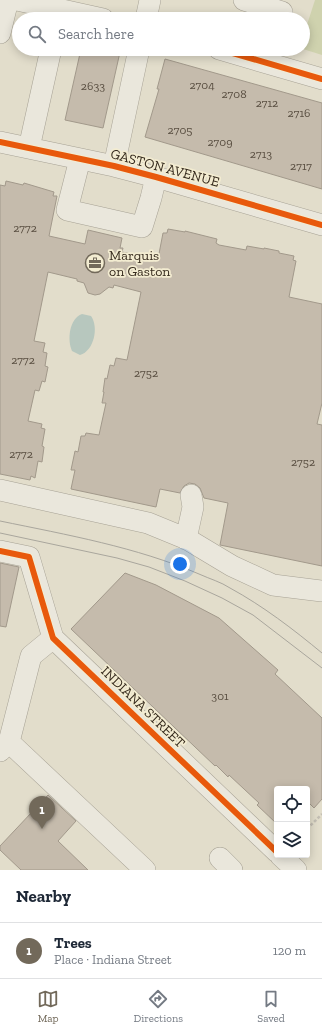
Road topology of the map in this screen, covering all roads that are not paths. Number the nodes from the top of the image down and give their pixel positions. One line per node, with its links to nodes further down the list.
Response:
1 (8, 0): 8 (street)
2 (17, 0): 6 (street)
3 (150, 0): 7 (street)
4 (244, 0): 5 (street)
5 (282, 10)
6 (53, 12)
7 (147, 12)
8 (0, 33)
9 (49, 56): 14 (street)
10 (138, 56): 16 (street)
11 (267, 56): 12 (street)
12 (322, 79)
13 (0, 142): 14 (street, GASTON AVENUE)
14 (29, 148): 15 (street, GASTON AVENUE)
15 (80, 159): 16 (street, GASTON AVENUE); 17 (street)
16 (114, 166): 17 (street, GASTON AVENUE)
17 (156, 177): 18 (street, GASTON AVENUE)
18 (322, 225)
19 (0, 490): 21 (street)
20 (191, 495): 21 (street)
21 (186, 539): 23 (street)
22 (0, 551): 24 (street, INDIANA STREET)
23 (322, 591)
24 (53, 638): 25 (street); 26 (street, INDIANA STREET)
25 (4, 747): 27 (street)
26 (281, 860)
27 (145, 870)

